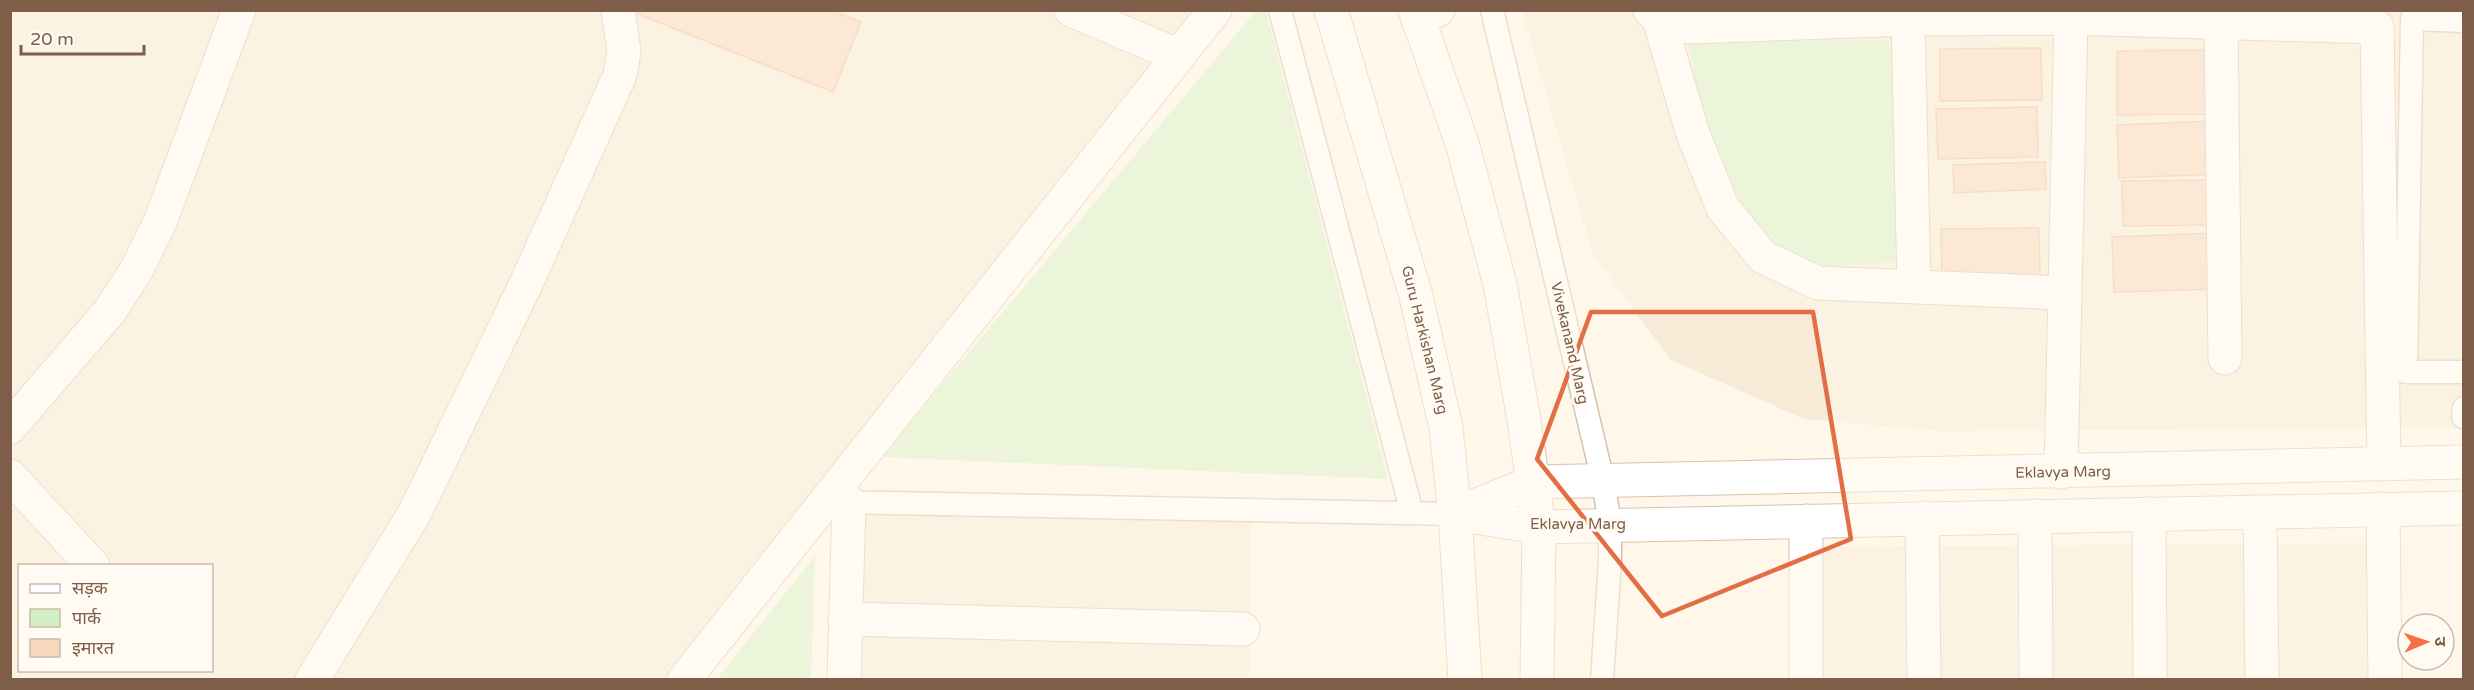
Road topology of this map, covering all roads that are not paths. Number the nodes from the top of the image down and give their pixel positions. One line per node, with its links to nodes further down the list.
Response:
1 (238, 10): 22 (street)
2 (618, 10): 44 (street)
3 (1071, 10): 15 (street)
4 (1215, 10): 15 (street)
5 (1280, 10): 33 (lane)
6 (1331, 10): 34 (street, Guru Harkishan Marg)
7 (1492, 10): 27 (lane, Vivekanand Marg)
8 (1424, 14): 28 (street)
9 (1654, 15): 11 (street); 16 (street)
10 (2071, 18): 11 (street); 14 (street); 17 (street)
11 (1908, 19): 16 (street)
12 (2377, 19): 14 (street); 24 (street)
13 (2463, 21): 19 (lane)
14 (2221, 22): 18 (street)
15 (1179, 56): 29 (street)
16 (1914, 286): 17 (street)
17 (2065, 293): 25 (street)
18 (2225, 358)
19 (2463, 372)
20 (2463, 408): 21 (lane)
21 (2463, 417)
22 (10, 427)
23 (2463, 462): 24 (street, Eklavya Marg)
24 (2384, 464): 25 (street, Eklavya Marg)
25 (2061, 472): 27 (street, Eklavya Marg)
26 (10, 476): 41 (street)
27 (1603, 481): 28 (street, Eklavya Marg); 39 (lane, Vivekanand Marg)
28 (1534, 482): 34 (street, Eklavya Marg); 40 (street)
29 (837, 502): 33 (lane); 42 (street); 45 (street)
30 (2463, 508): 31 (street, Eklavya Marg)
31 (2383, 509): 32 (street, Eklavya Marg); 55 (street)
32 (2260, 512): 35 (street, Eklavya Marg); 54 (street)
33 (1412, 513): 34 (lane)
34 (1455, 514): 40 (street, Eklavya Marg); 47 (street, Guru Harkishan Marg)
35 (2149, 514): 36 (street, Eklavya Marg); 53 (street)
36 (2034, 516): 37 (street, Eklavya Marg); 52 (street)
37 (1922, 518): 38 (street, Eklavya Marg); 51 (street)
38 (1806, 521): 39 (street, Eklavya Marg); 50 (street)
39 (1610, 524): 40 (street, Eklavya Marg); 49 (lane, Vivekanand Marg)
40 (1539, 528): 48 (street)
41 (91, 564)
42 (845, 619): 43 (street); 46 (street)
43 (1243, 629)
44 (312, 680)
45 (684, 680)
46 (843, 680)
47 (1465, 680)
48 (1537, 680)
49 (1602, 680)
50 (1806, 680)
51 (1924, 680)
52 (2036, 680)
53 (2150, 680)
54 (2262, 680)
55 (2385, 680)

